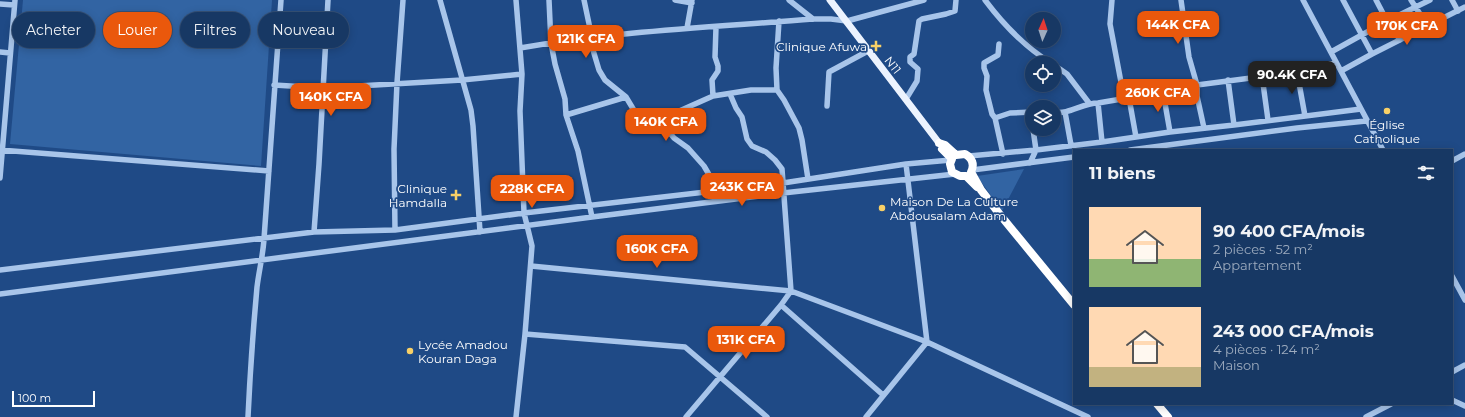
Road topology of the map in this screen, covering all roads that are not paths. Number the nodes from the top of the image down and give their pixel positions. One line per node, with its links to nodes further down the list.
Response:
1 (281, 0): 56 (street)
2 (328, 0): 58 (street)
3 (404, 0): 55 (street)
4 (440, 0): 53 (street)
5 (516, 0): 40 (street)
6 (549, 0): 38 (street)
7 (584, 0): 36 (street)
8 (675, 0): 22 (street)
9 (789, 0): 28 (street)
10 (830, 0): 30 (main road, N11)
11 (924, 0): 30 (street)
12 (956, 0): 64 (street)
13 (985, 0): 46 (street)
14 (1112, 0): 65 (street)
15 (1181, 0): 57 (street)
16 (1303, 0): 43 (street)
17 (1343, 0): 35 (street)
18 (1376, 0): 31 (street)
19 (1411, 0): 26 (street)
20 (1430, 0): 26 (street)
21 (1452, 0): 27 (street)
22 (692, 1): 34 (street)
23 (14, 2): 24 (street); 44 (street)
24 (0, 4)
25 (1465, 7): 27 (street)
26 (1415, 8): 31 (street); 32 (street)
27 (1458, 11): 32 (street)
28 (813, 19): 29 (street); 30 (street)
29 (778, 21): 33 (street); 59 (street)
30 (847, 21): 41 (main road, N11)
31 (1386, 21): 35 (street); 37 (street)
32 (1427, 25): 37 (street)
33 (716, 27): 34 (street); 62 (street)
34 (687, 28): 36 (street)
35 (1362, 35): 43 (street); 45 (street)
36 (592, 38): 38 (street); 63 (street)
37 (1400, 40): 45 (street)
38 (551, 43): 40 (street); 74 (street)
39 (999, 44): 76 (street)
40 (520, 48): 51 (street)
41 (868, 51): 64 (main road, N11); 69 (street)
42 (0, 52): 44 (street)
43 (1331, 52): 47 (street)
44 (10, 53): 66 (street)
45 (1372, 54): 49 (street)
46 (1040, 56)
47 (1336, 62): 49 (street); 50 (street)
48 (1061, 70): 67 (street)
49 (1341, 71): 70 (street)
50 (1297, 72): 52 (street); 75 (street)
51 (522, 74): 53 (street); 110 (street)
52 (1262, 76): 54 (street); 78 (street)
53 (462, 80): 55 (street); 112 (street)
54 (1228, 80): 57 (street); 80 (street)
55 (397, 83): 58 (street); 114 (street)
56 (274, 85): 58 (street); 100 (street)
57 (1197, 85): 60 (street); 81 (street)
58 (323, 88): 115 (street)
59 (777, 90): 61 (street); 104 (street)
60 (1163, 92): 65 (street); 82 (street)
61 (730, 94): 62 (street); 106 (street)
62 (713, 96): 77 (street)
63 (626, 97): 74 (street); 77 (street)
64 (906, 98): 86 (main road, N11)
65 (1126, 98): 68 (street); 84 (street)
66 (3, 101): 90 (street)
67 (1089, 103): 68 (street); 72 (street)
68 (1098, 103): 85 (street)
69 (827, 106)
70 (1361, 109): 75 (street); 79 (street)
71 (1061, 112): 72 (street)
72 (1065, 112): 87 (street)
73 (1025, 113): 76 (street)
74 (566, 115): 109 (street)
75 (1305, 116): 78 (street)
76 (995, 118): 92 (street)
77 (659, 120): 107 (street)
78 (1268, 120): 80 (street)
79 (1366, 120): 88 (street); 89 (street)
80 (1234, 125): 81 (street)
81 (1204, 128): 82 (street)
82 (1170, 132): 84 (street)
83 (1034, 136): 91 (street)
84 (1136, 137): 85 (street)
85 (1102, 142): 87 (street)
86 (940, 143): 95 (highway)
87 (1071, 146): 91 (street)
88 (1138, 149)
89 (1382, 149)
90 (1, 150): 100 (street); 103 (street)
91 (1036, 150): 92 (street); 99 (street)
92 (1002, 154): 94 (street)
93 (1465, 154): 97 (street)
94 (969, 156): 95 (highway); 101 (highway)
95 (953, 158): 98 (street); 102 (highway)
96 (1073, 158): 99 (street)
97 (1453, 160)
98 (906, 164): 104 (street); 105 (street)
99 (1030, 164): 101 (street)
100 (270, 171): 117 (street)
101 (970, 172): 102 (highway); 125 (highway)
102 (955, 174): 105 (street)
103 (0, 178)
104 (808, 179): 106 (street)
105 (907, 181): 108 (street); 128 (street)
106 (783, 183): 107 (street); 108 (street)
107 (718, 190): 109 (street)
108 (783, 193): 111 (street); 122 (street)
109 (589, 206): 110 (street); 111 (street)
110 (524, 213): 112 (street); 113 (street)
111 (592, 217): 113 (street)
112 (478, 219): 114 (street); 116 (street)
113 (526, 226): 116 (street); 119 (street)
114 (395, 230): 115 (street)
115 (314, 232): 117 (street)
116 (480, 232): 118 (street)
117 (264, 238): 118 (street); 120 (street)
118 (262, 261): 123 (street); 137 (street)
119 (531, 266): 122 (street); 127 (street)
120 (0, 270)
121 (1453, 278): 124 (street)
122 (791, 291): 126 (street); 128 (street)
123 (0, 294)
124 (1465, 300)
125 (1073, 303)
126 (781, 306): 131 (street); 132 (street)
127 (525, 334): 131 (street); 138 (street)
128 (926, 342): 132 (street); 142 (street)
129 (1465, 364): 130 (street)
130 (1453, 371)
131 (720, 377): 139 (street); 140 (street)
132 (883, 395): 141 (street)
133 (1453, 400): 136 (street)
134 (1158, 405): 143 (highway)
135 (1389, 405): 144 (street)
136 (1465, 406)
137 (248, 417)
138 (516, 417)
139 (686, 417)
140 (767, 417)
141 (866, 417)
142 (1088, 417)
143 (1168, 417)
144 (1366, 417)

